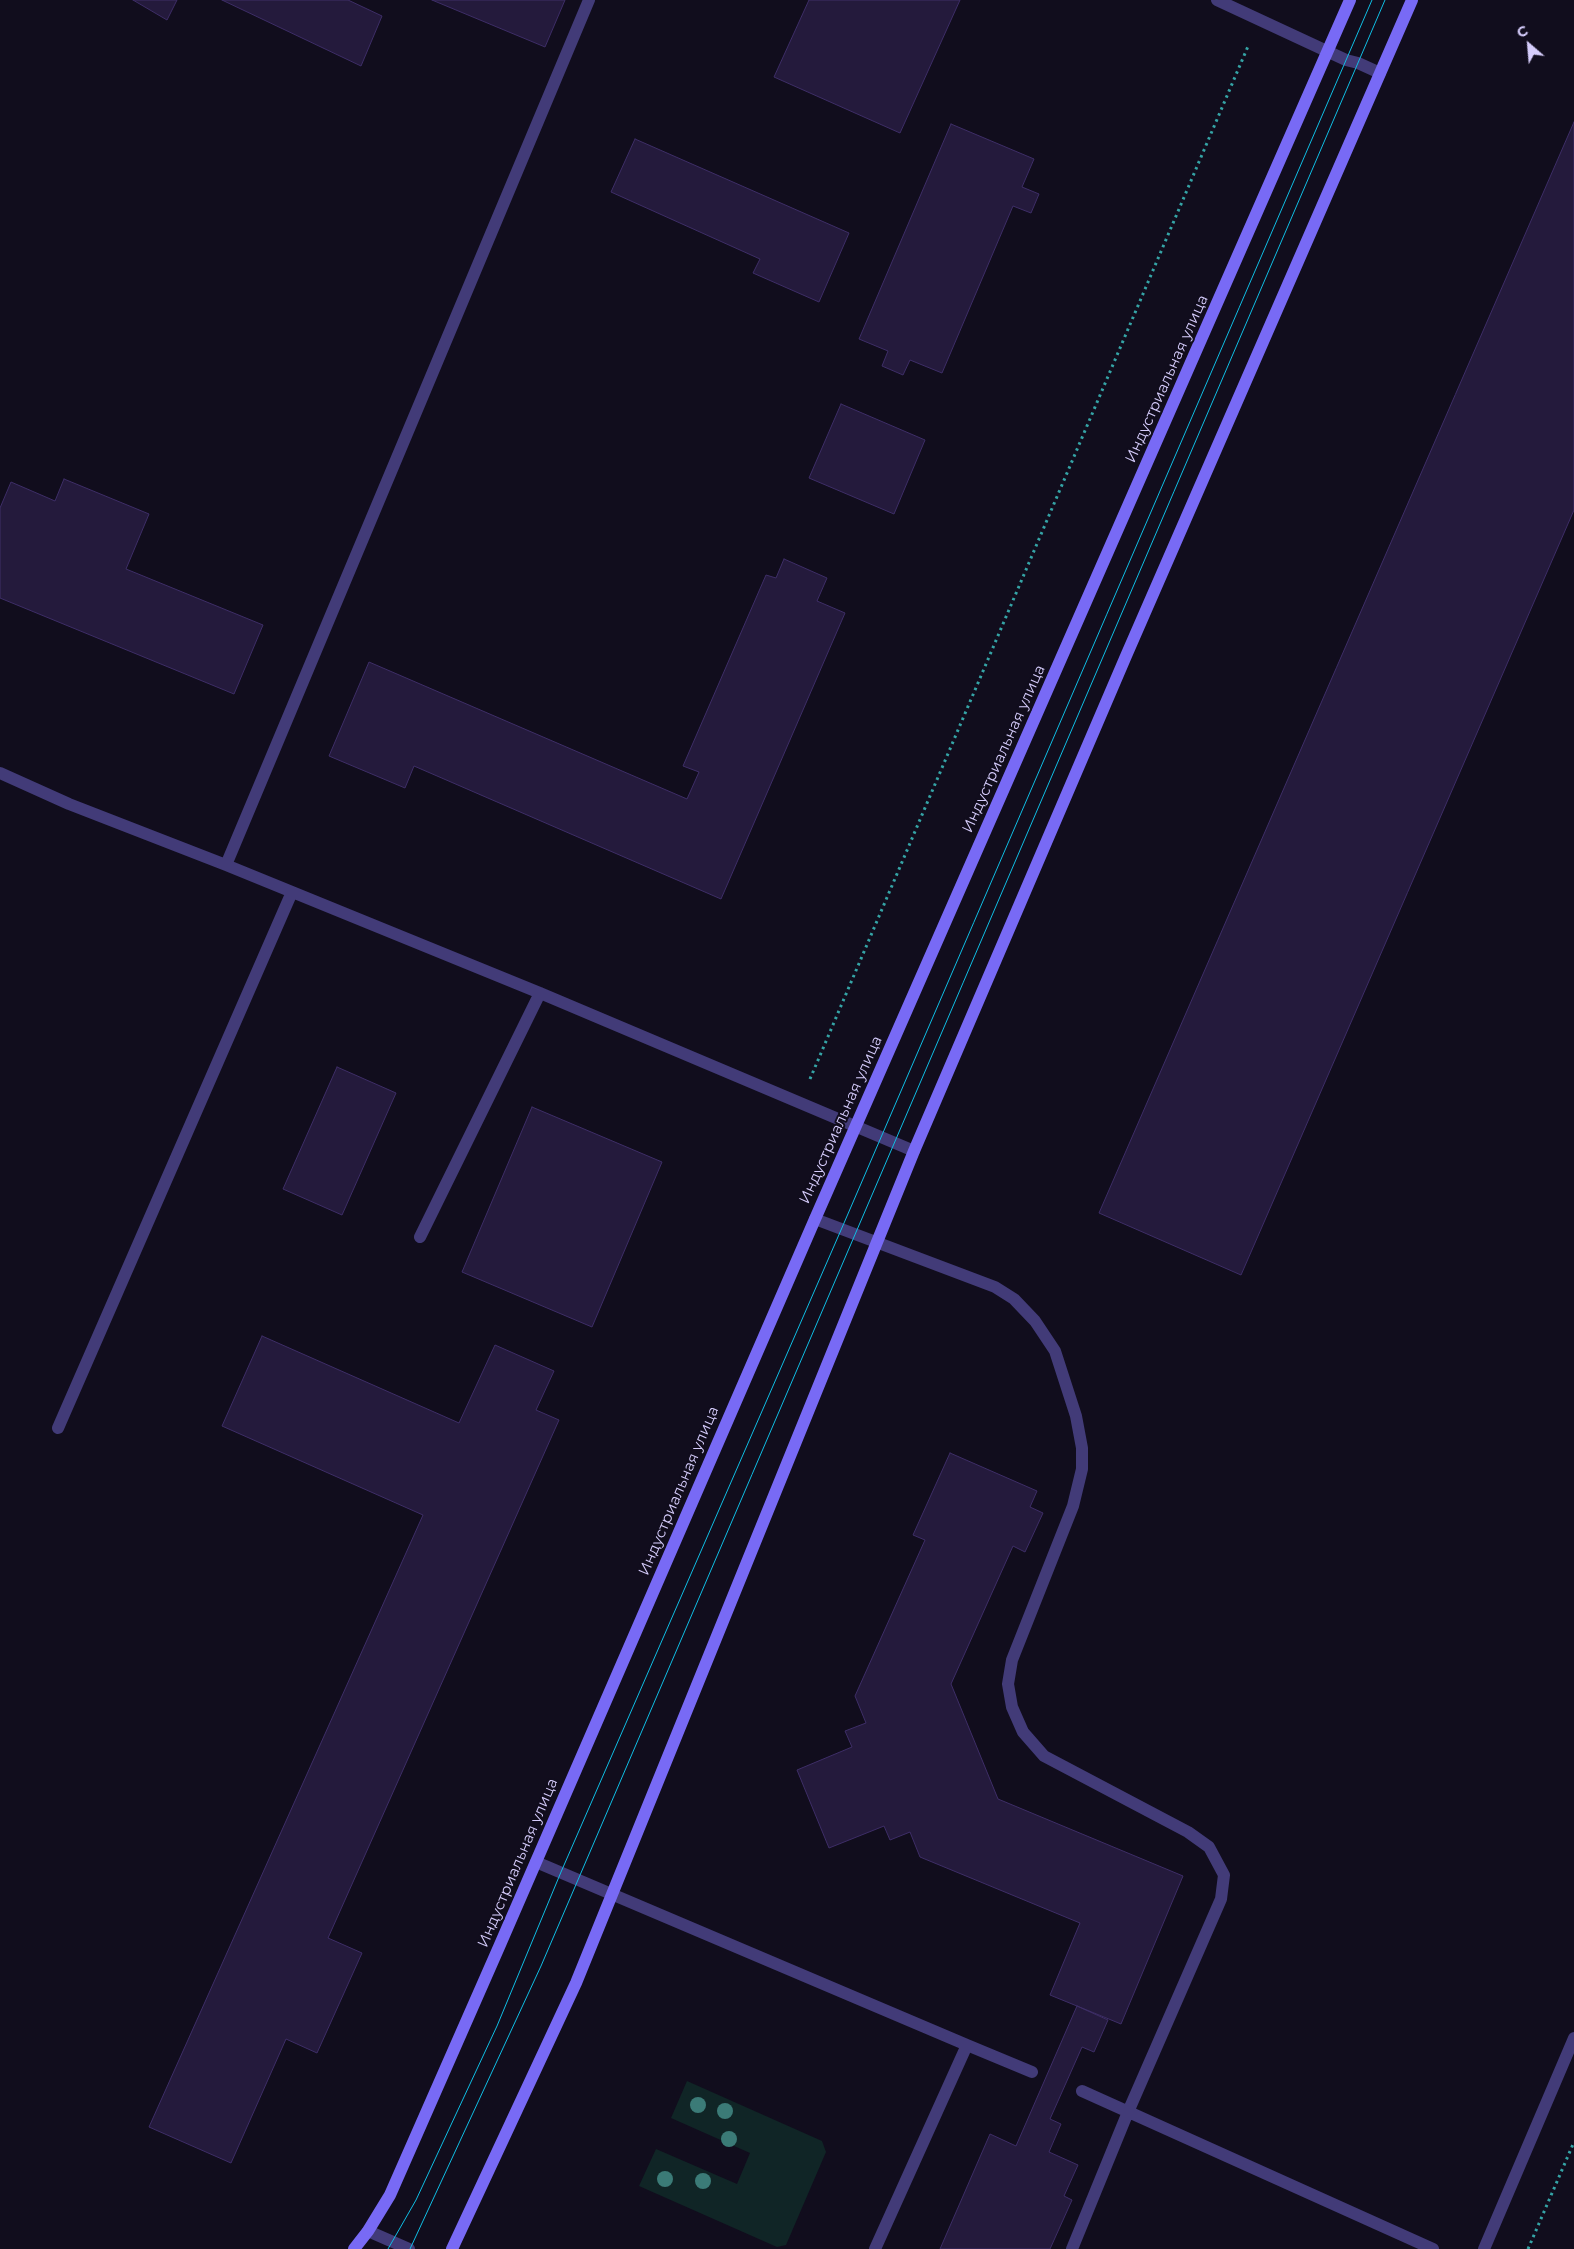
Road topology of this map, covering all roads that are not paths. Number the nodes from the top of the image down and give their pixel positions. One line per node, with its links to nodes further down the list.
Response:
1 (589, 0): 8 (lane)
2 (1217, 0): 5 (lane)
3 (1350, 0): 5 (main road, Индустриальная улица)
4 (1412, 0): 6 (main road)
5 (1329, 50): 6 (lane); 11 (main road, Индустриальная улица)
6 (1380, 74): 12 (main road)
7 (0, 773): 8 (lane)
8 (226, 865): 9 (lane)
9 (292, 892): 10 (lane); 16 (lane)
10 (540, 993): 11 (lane); 14 (lane)
11 (856, 1126): 12 (lane); 13 (main road, Индустриальная улица)
12 (914, 1150): 15 (main road)
13 (815, 1219): 15 (lane); 17 (main road, Индустриальная улица)
14 (420, 1237)
15 (876, 1244): 18 (main road); 23 (lane)
16 (58, 1428)
17 (536, 1862): 18 (lane); 24 (main road, Индустриальная улица)
18 (611, 1893): 20 (lane); 27 (main road)
19 (1574, 2038): 31 (lane)
20 (967, 2045): 21 (lane); 28 (lane)
21 (1032, 2072)
22 (1082, 2091): 23 (lane)
23 (1128, 2112): 29 (lane); 30 (lane)
24 (368, 2231): 25 (main road, Индустриальная улица); 26 (lane)
25 (354, 2249)
26 (409, 2249)
27 (452, 2249)
28 (875, 2249)
29 (1072, 2249)
30 (1433, 2249)
31 (1484, 2249)

